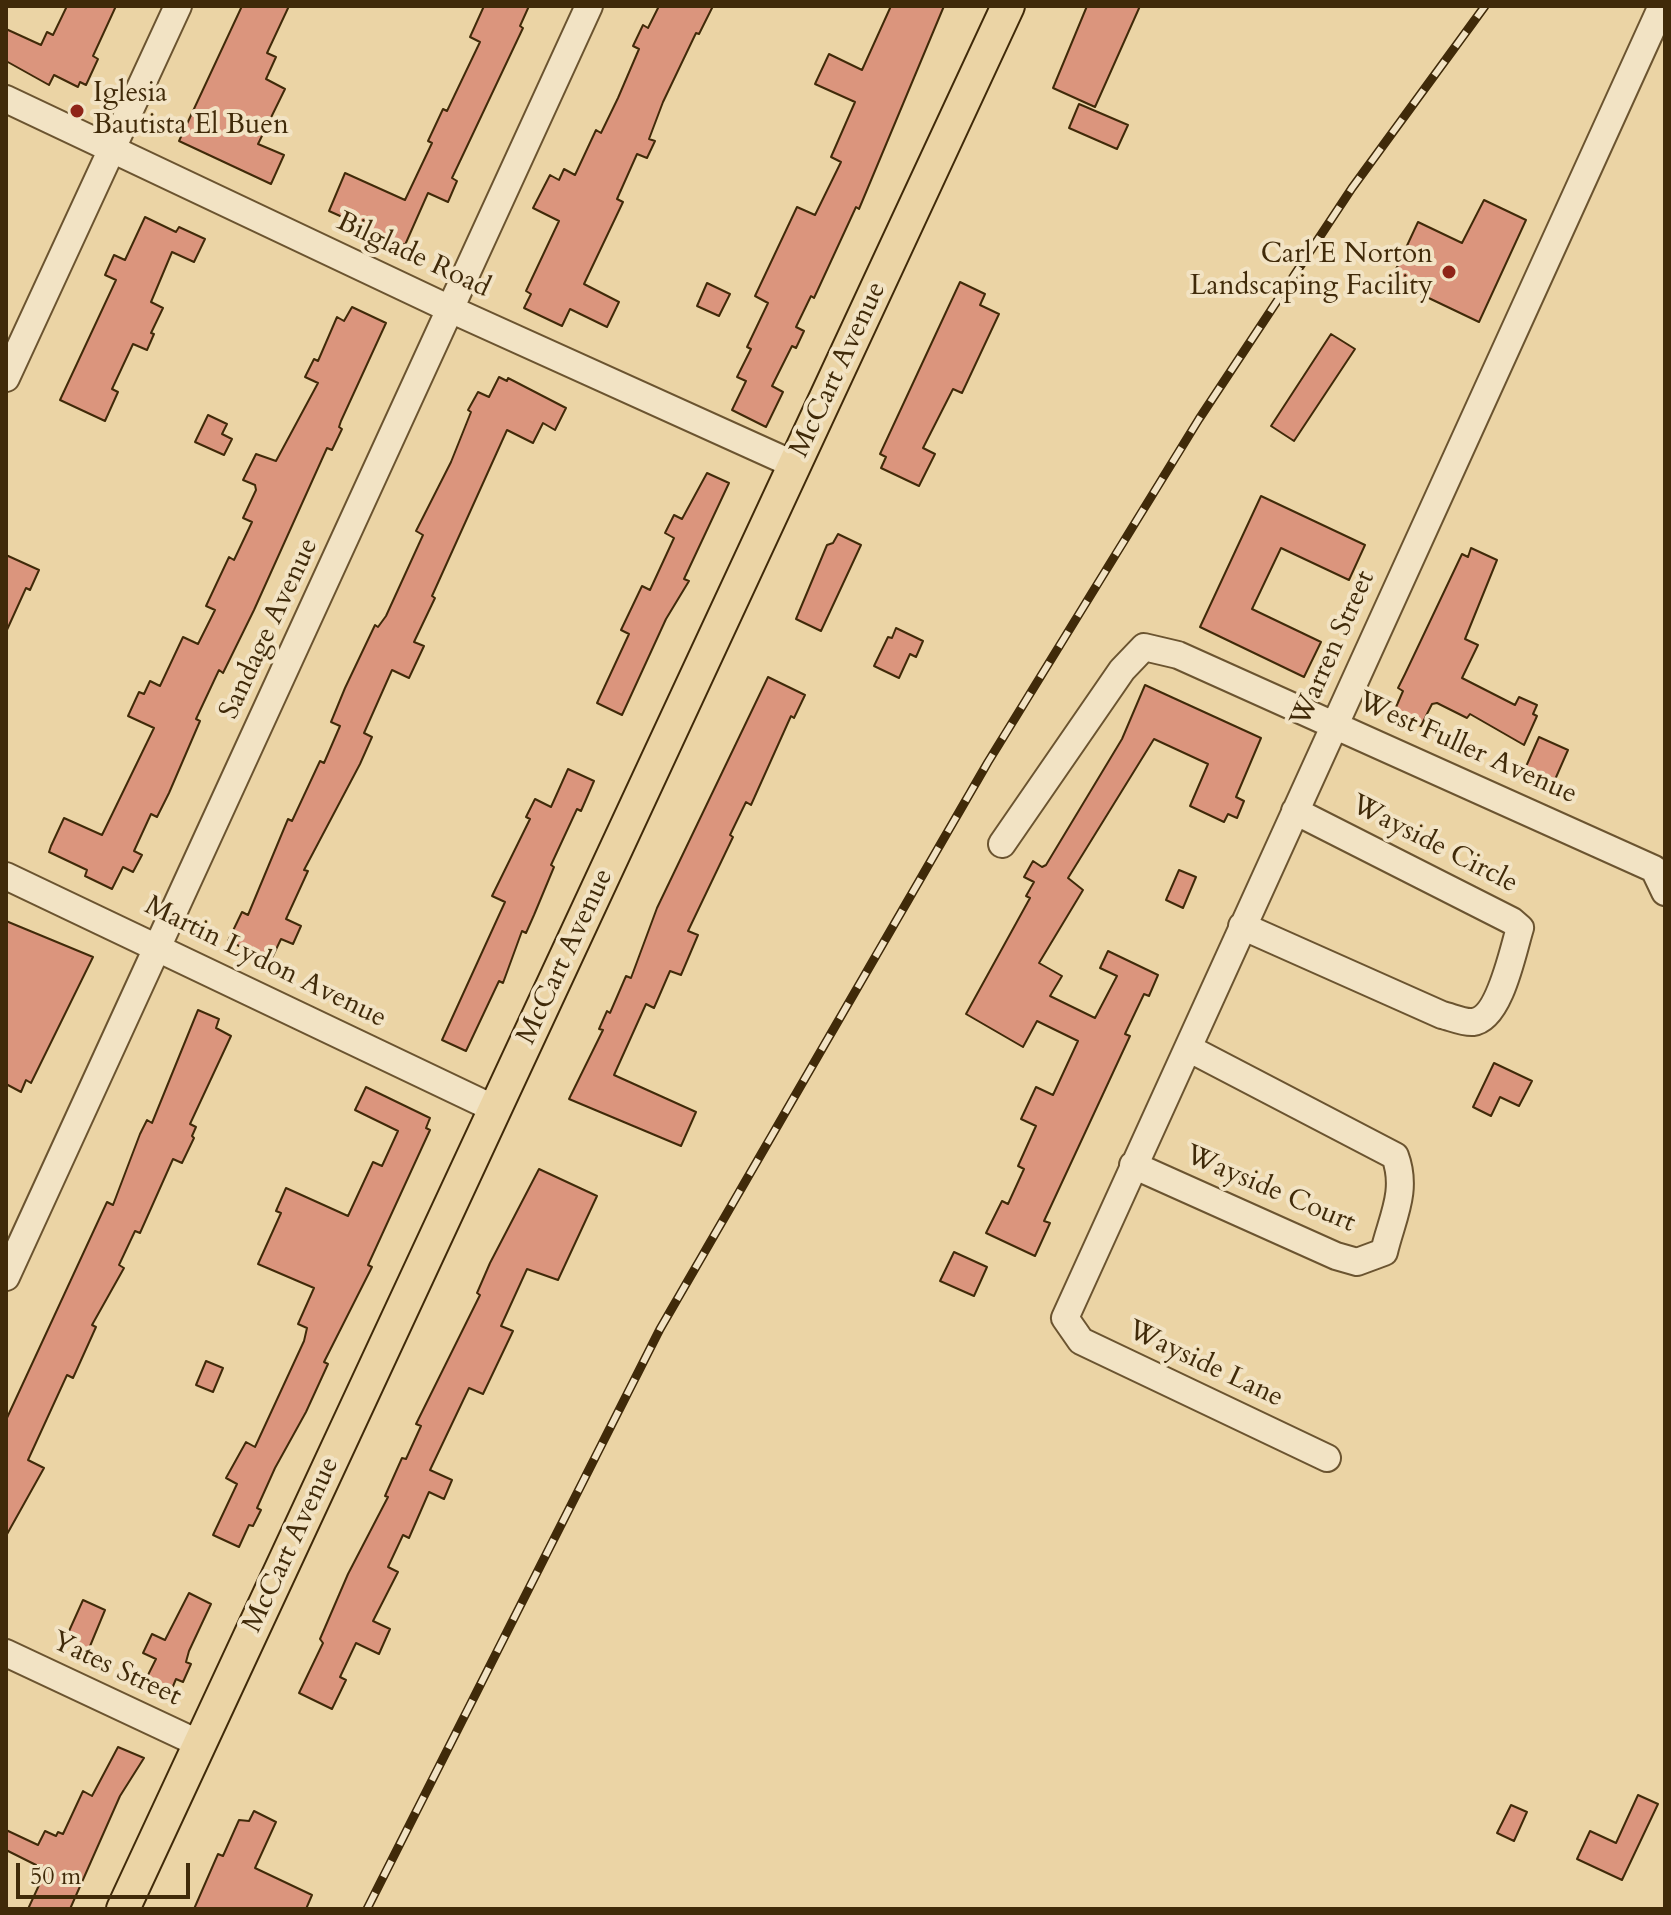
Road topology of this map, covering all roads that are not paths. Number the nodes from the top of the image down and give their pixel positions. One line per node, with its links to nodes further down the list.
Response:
1 (178, 6): 6 (street)
2 (589, 6): 7 (street, Sandage Avenue)
3 (1008, 6): 9 (main road, McCart Avenue)
4 (1662, 6): 10 (street, Warren Street)
5 (6, 99): 6 (street, Bilglade Road)
6 (112, 149): 7 (street, Bilglade Road); 8 (street)
7 (450, 309): 9 (street, Bilglade Road); 16 (street, Sandage Avenue)
8 (6, 378)
9 (795, 465): 18 (main road, McCart Avenue)
10 (1335, 724): 11 (street, Warren Street); 12 (street, West Fuller Avenue); 14 (street, West Fuller Avenue)
11 (1295, 811): 15 (street, Warren Street); 15 (street, Wayside Circle)
12 (1002, 844)
13 (6, 876): 16 (street, Martin Lydon Avenue)
14 (1665, 892)
15 (1242, 926): 17 (street, Warren Street)
16 (157, 946): 18 (street, Martin Lydon Avenue); 20 (street, Sandage Avenue)
17 (1188, 1048): 19 (street, Warren Street); 19 (street, Wayside Court)
18 (495, 1109): 24 (main road, McCart Avenue)
19 (1133, 1165): 21 (street, Warren Street)
20 (6, 1277)
21 (1065, 1318): 22 (street, Wayside Lane)
22 (1327, 1458)
23 (6, 1653): 24 (street, Yates Street)
24 (200, 1744): 25 (main road, McCart Avenue)
25 (123, 1909)

